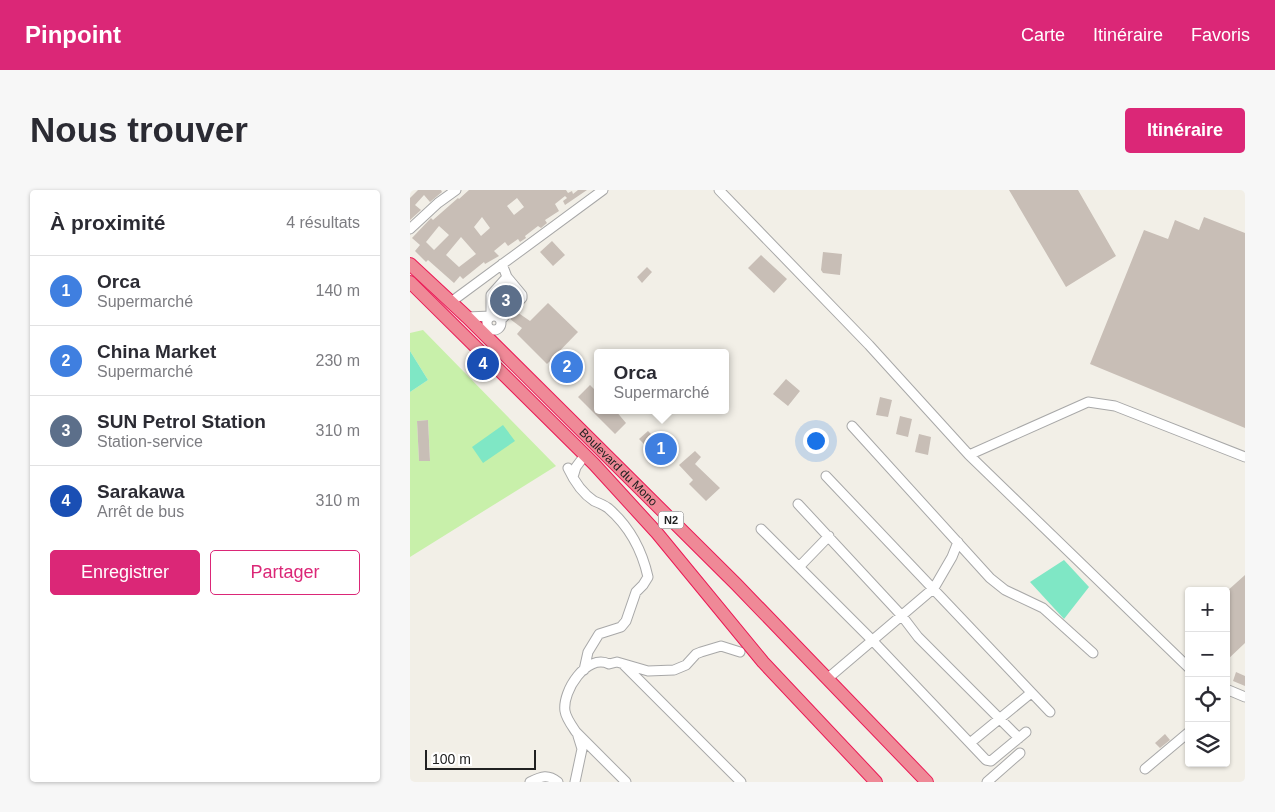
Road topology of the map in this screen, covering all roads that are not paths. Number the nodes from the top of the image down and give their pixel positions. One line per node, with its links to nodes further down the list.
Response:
1 (456, 190): 4 (street)
2 (603, 190): 6 (street)
3 (719, 190): 18 (street)
4 (410, 229)
5 (410, 264): 11 (highway, Boulevard du Mono / N2)
6 (502, 264): 7 (street); 9 (street)
7 (507, 277): 10 (street); 14 (street)
8 (410, 282): 19 (highway, Boulevard du Mono / N2)
9 (479, 282): 10 (street); 11 (street)
10 (491, 295): 12 (street)
11 (451, 302): 13 (highway, Boulevard du Mono / N2)
12 (492, 316): 13 (street); 14 (street); 15 (street)
13 (468, 317): 16 (highway, Boulevard du Mono / N2)
14 (501, 320): 15 (street)
15 (498, 330): 16 (street)
16 (494, 344): 37 (highway, Boulevard du Mono / N2)
17 (852, 426): 27 (street)
18 (969, 454): 20 (street); 35 (street)
19 (585, 455): 23 (street); 53 (highway, Boulevard du Mono / N2)
20 (1245, 457)
21 (568, 468): 23 (street)
22 (826, 476): 29 (street)
23 (573, 477): 36 (street)
24 (798, 504): 26 (street)
25 (762, 529): 28 (street)
26 (830, 536): 28 (street); 30 (street)
27 (958, 542): 29 (street); 33 (street)
28 (799, 567): 31 (street)
29 (934, 588): 30 (street); 38 (street)
30 (902, 616): 31 (street); 42 (street)
31 (872, 640): 37 (street); 45 (street)
32 (740, 652): 34 (street)
33 (1092, 653)
34 (623, 664): 36 (street); 52 (street)
35 (1185, 664)
36 (584, 670): 43 (street)
37 (827, 679): 54 (highway, Boulevard du Mono / N2)
38 (1031, 693): 41 (street); 42 (street)
39 (1230, 693): 40 (street)
40 (1245, 697)
41 (1050, 712)
42 (1000, 719): 45 (street); 45 (street)
43 (576, 732): 50 (street); 51 (street)
44 (1185, 735): 47 (street)
45 (970, 743)
46 (1020, 753): 55 (street)
47 (1145, 769)
48 (530, 782): 49 (street)
49 (558, 782)
50 (575, 782)
51 (626, 782)
52 (740, 782)
53 (876, 782)
54 (927, 782)
55 (988, 782)

